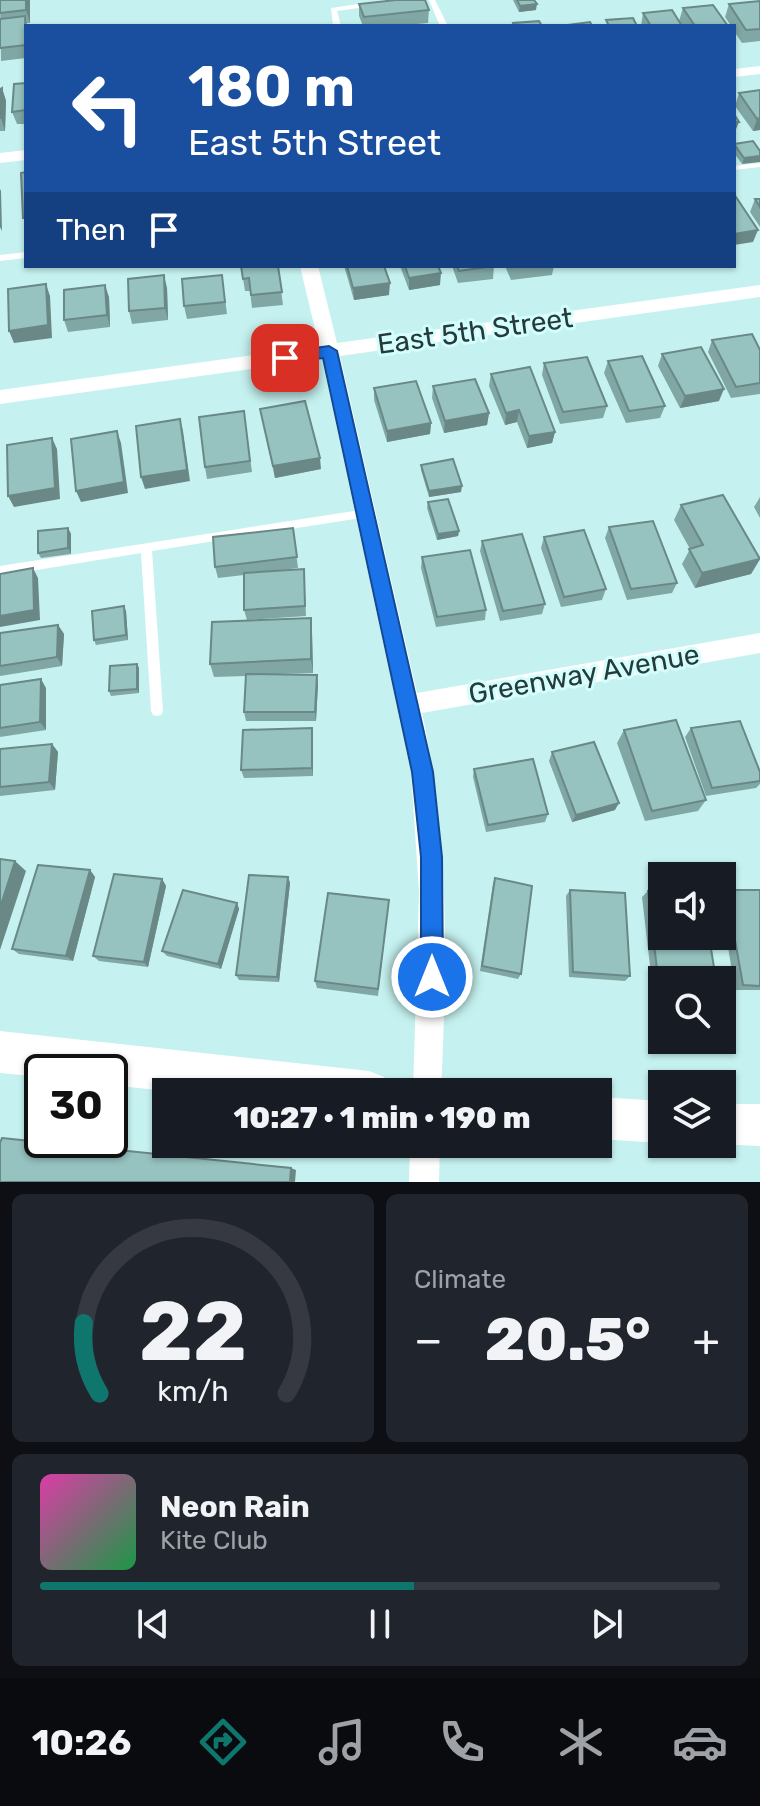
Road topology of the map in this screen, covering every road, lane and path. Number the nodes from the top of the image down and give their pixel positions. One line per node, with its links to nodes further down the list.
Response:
1 (401, 0): 3 (lane)
2 (432, 0): 4 (lane)
3 (337, 24)
4 (443, 24)
5 (760, 70): 6 (street)
6 (736, 73)
7 (24, 155): 8 (street)
8 (0, 158)
9 (760, 165): 10 (lane)
10 (736, 168)
11 (24, 255): 12 (lane)
12 (0, 258)
13 (309, 268): 15 (street)
14 (760, 291): 15 (street, East 5th Street)
15 (329, 351): 16 (street, East 5th Street); 17 (street)
16 (0, 397)
17 (367, 513): 18 (lane); 21 (street)
18 (146, 548): 19 (lane); 22 (lane)
19 (0, 571)
20 (760, 643): 21 (street, Greenway Avenue)
21 (408, 705): 25 (street)
22 (157, 711)
23 (0, 1052): 24 (main road)
24 (240, 1078)
25 (428, 1078)
26 (612, 1119): 27 (main road)
27 (648, 1121)
28 (736, 1125): 29 (main road)
29 (760, 1125)
30 (425, 1158): 31 (street)
31 (424, 1182)

